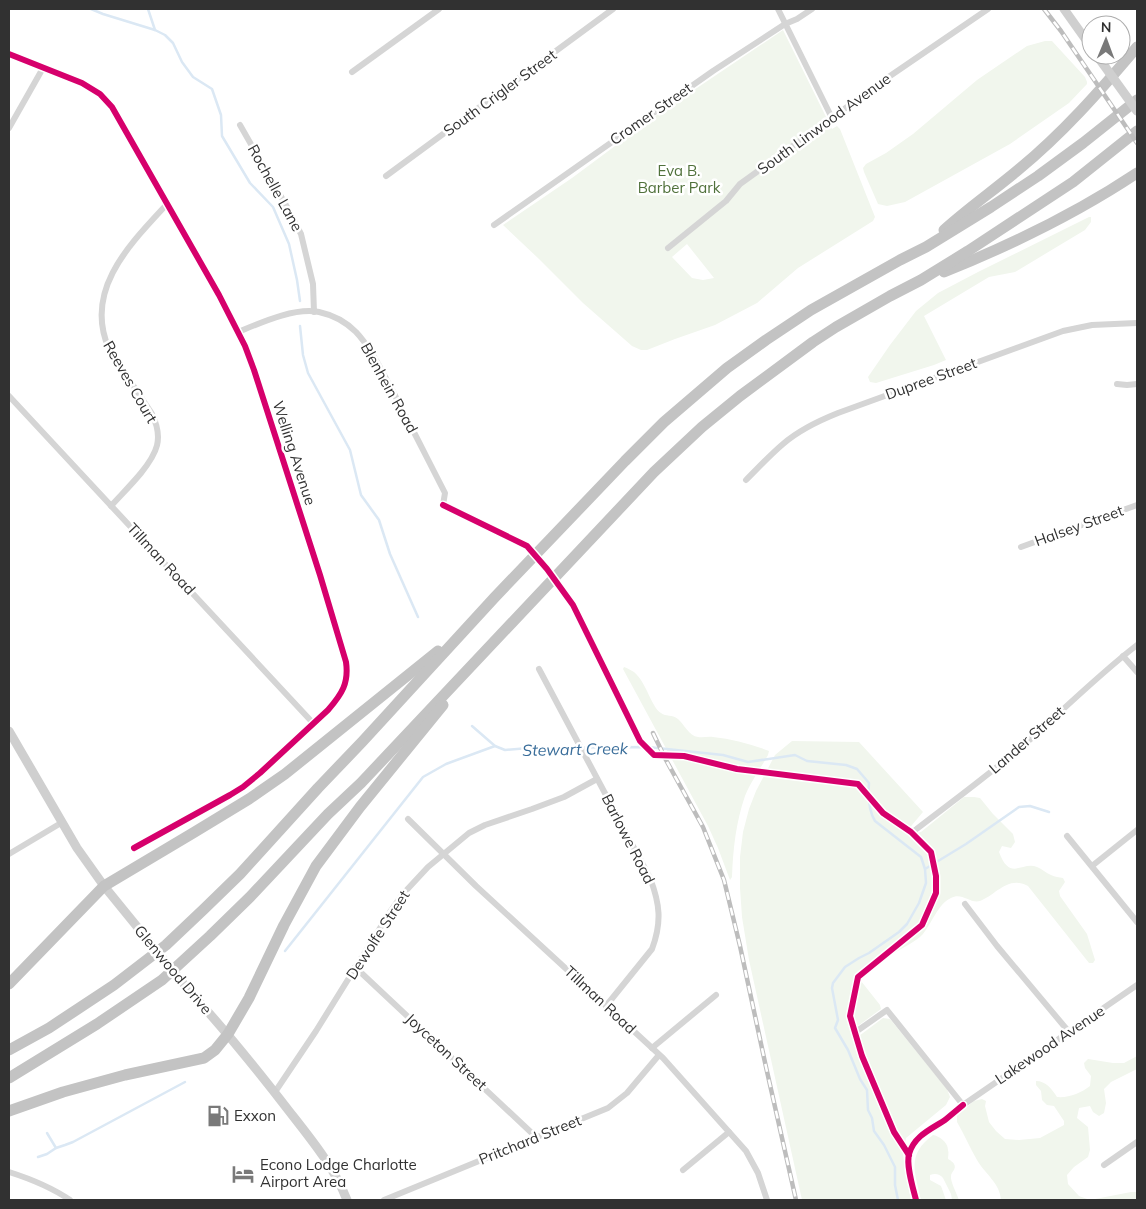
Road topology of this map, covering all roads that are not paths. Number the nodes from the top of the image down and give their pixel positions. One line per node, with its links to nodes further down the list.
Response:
1 (439, 9): 13 (street)
2 (613, 9): 21 (street, South Crigler Street)
3 (778, 9): 7 (street)
4 (812, 9): 7 (street, Cromer Street)
5 (988, 9): 16 (street, South Linwood Avenue)
6 (1064, 9): 8 (street)
7 (785, 24): 16 (street); 23 (street, Cromer Street)
8 (1081, 33)
9 (1137, 47): 24 (highway)
10 (9, 54): 12 (street, Welling Avenue)
11 (1104, 65): 15 (street, bridge)
12 (43, 68): 18 (street); 22 (street, Welling Avenue)
13 (352, 72)
14 (1137, 100): 24 (highway)
15 (1137, 111)
16 (832, 118): 25 (street, South Linwood Avenue)
17 (240, 125): 27 (street, Rochelle Lane)
18 (9, 128)
19 (1137, 131): 26 (highway)
20 (1137, 173): 26 (highway)
21 (386, 176)
22 (168, 203): 29 (street, Welling Avenue); 36 (street, Reeves Court)
23 (494, 225)
24 (926, 247): 38 (highway)
25 (668, 248)
26 (921, 280): 43 (highway)
27 (314, 312): 29 (street, Blenhein Road); 34 (street, Blenhein Road)
28 (1137, 323): 33 (street, Dupree Street)
29 (238, 332): 44 (street, Welling Avenue)
30 (1117, 384): 31 (street)
31 (1137, 384)
32 (9, 396): 36 (street, Tillman Road)
33 (746, 480)
34 (443, 505)
35 (1137, 505): 37 (street, Halsey Street)
36 (111, 506): 44 (street, Tillman Road)
37 (1021, 547)
38 (470, 624): 56 (highway); 68 (highway)
39 (1137, 644): 40 (street, Lander Street)
40 (1123, 656): 42 (street); 50 (street, Lander Street)
41 (539, 669): 46 (street, Barlowe Road)
42 (1137, 672)
43 (462, 674): 66 (highway); 70 (highway)
44 (313, 723): 52 (street, Welling Avenue)
45 (9, 731): 48 (street, Glenwood Drive)
46 (598, 780): 53 (street, Dewolfe Street); 63 (street, Barlowe Road)
47 (408, 820): 53 (street, Tillman Road)
48 (62, 823): 54 (street); 56 (street, Glenwood Drive)
49 (1137, 830): 55 (street)
50 (914, 831)
51 (1067, 836): 55 (street)
52 (134, 848)
53 (444, 853): 59 (street, Dewolfe Street); 63 (street, Tillman Road)
54 (9, 854)
55 (1092, 866): 58 (street)
56 (104, 886): 60 (highway); 66 (street, Glenwood Drive, bridge)
57 (965, 904): 65 (street)
58 (1137, 922)
59 (355, 968): 71 (street, Dewolfe Street); 74 (street, Joyceton Street)
60 (9, 984)
61 (1137, 985): 65 (street, Lakewood Avenue)
62 (716, 995): 67 (street)
63 (606, 1006): 67 (street, Tillman Road)
64 (857, 1031): 65 (street, Lakewood Avenue)
65 (1069, 1032)
66 (228, 1034): 71 (street, Glenwood Drive); 72 (highway)
67 (652, 1048): 69 (street, Tillman Road)
68 (9, 1050)
69 (659, 1055): 73 (street, Tillman Road); 74 (street, Pritchard Street)
70 (9, 1078)
71 (275, 1092): 80 (street, Glenwood Drive)
72 (9, 1111)
73 (729, 1132): 77 (street); 82 (street, Tillman Road)
74 (536, 1137): 81 (street, Pritchard Street)
75 (1137, 1142): 76 (street)
76 (1104, 1165)
77 (684, 1170)
78 (9, 1172): 79 (street)
79 (70, 1200)
80 (347, 1200)
81 (384, 1200)
82 (767, 1200)

